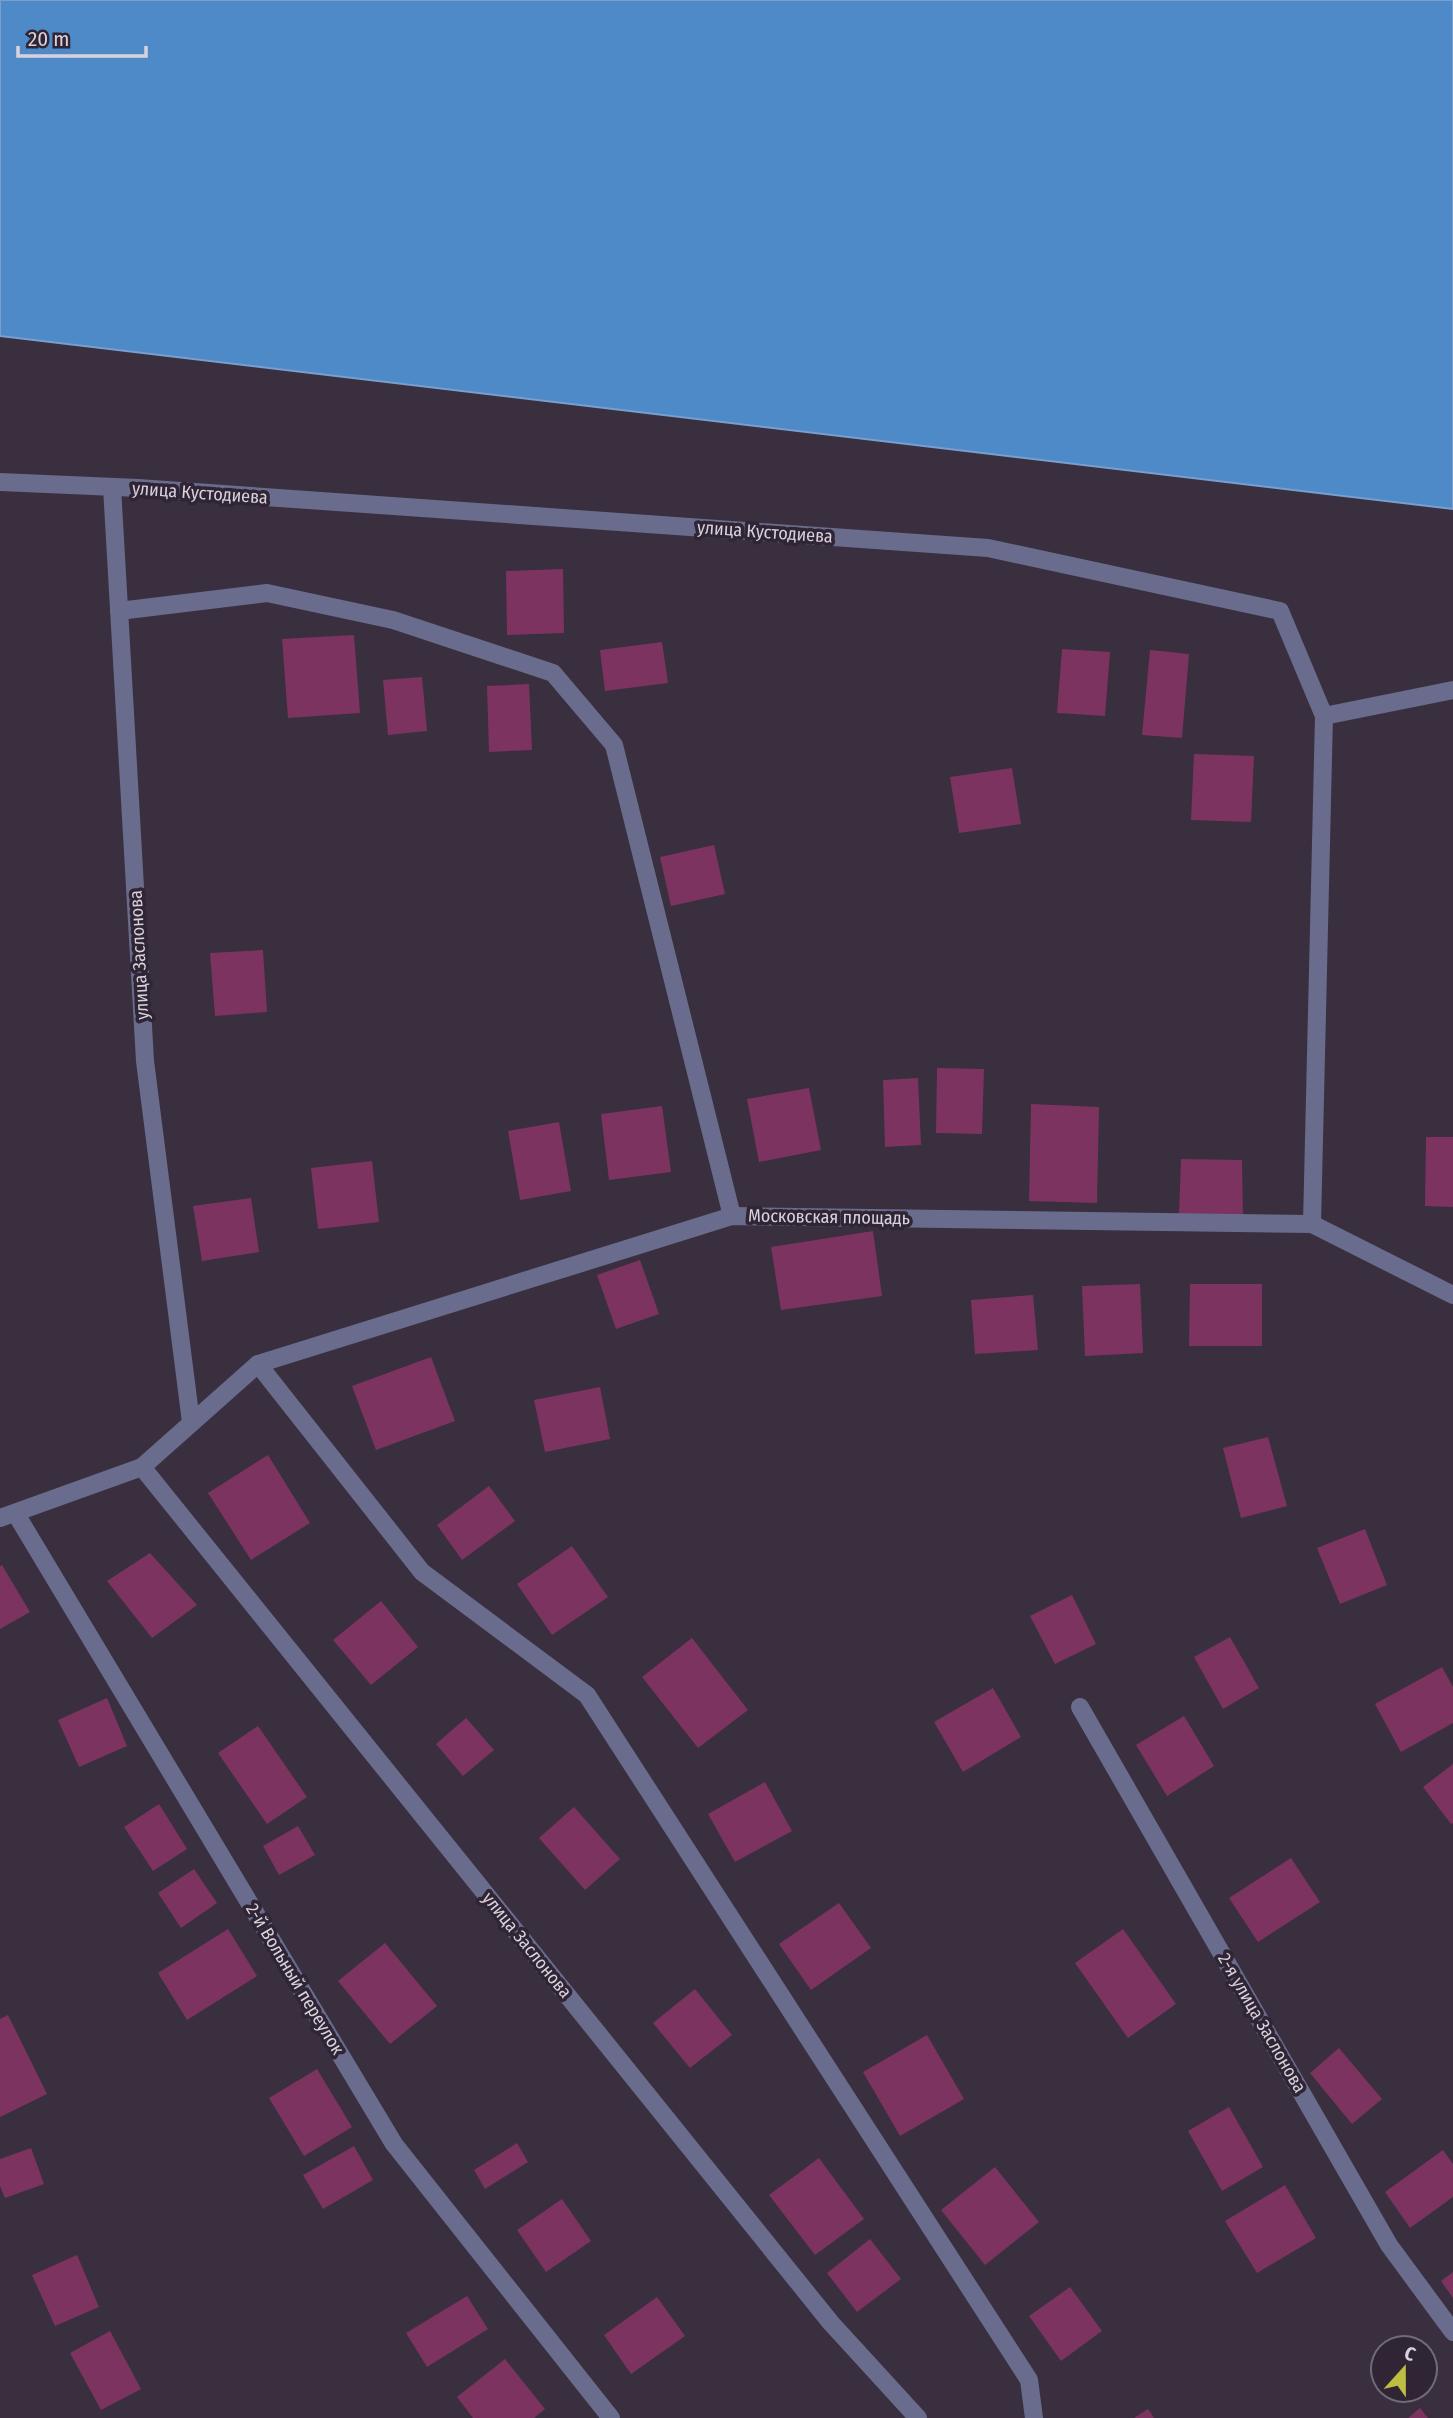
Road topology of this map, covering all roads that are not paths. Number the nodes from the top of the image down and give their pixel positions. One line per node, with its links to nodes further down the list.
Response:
1 (0, 482): 2 (street, улица Кустодиева)
2 (112, 487): 3 (street, улица Заслонова); 5 (street, улица Кустодиева)
3 (119, 611): 6 (street); 10 (street, улица Заслонова)
4 (1453, 690): 5 (street)
5 (1324, 716): 7 (street)
6 (732, 1216): 7 (street, Московская площадь); 9 (street, Московская площадь)
7 (1312, 1224): 8 (street, Московская площадь)
8 (1453, 1295)
9 (258, 1364): 10 (street, Московская площадь); 17 (street)
10 (191, 1422): 11 (street, Московская площадь)
11 (142, 1467): 12 (street); 16 (street, улица Заслонова)
12 (8, 1516): 15 (street, 2-й Вольный переулок)
13 (1080, 1707): 14 (street, 2-я улица Заслонова)
14 (1453, 2332)
15 (611, 2418)
16 (918, 2418)
17 (1034, 2418)

